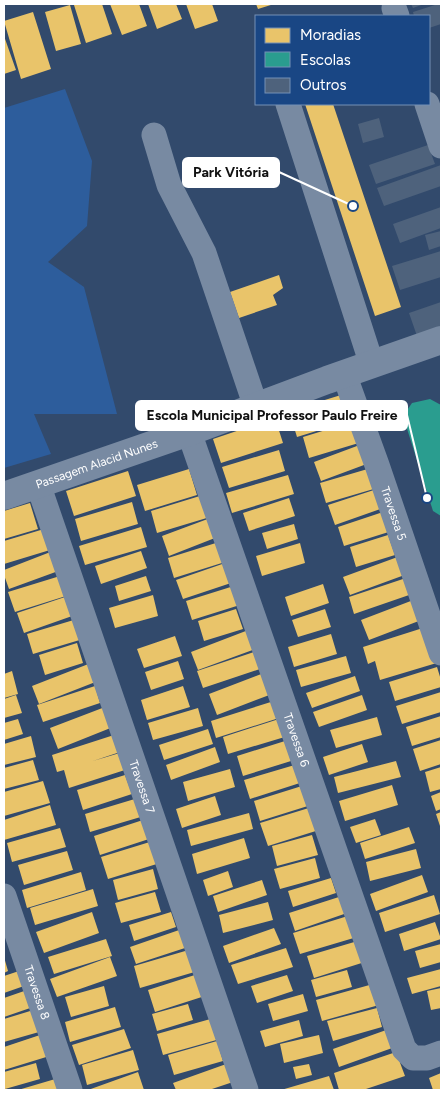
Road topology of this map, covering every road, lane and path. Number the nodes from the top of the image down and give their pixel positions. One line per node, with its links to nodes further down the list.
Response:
1 (288, 105): 6 (street)
2 (427, 105): 4 (street)
3 (154, 135): 8 (street)
4 (441, 146)
5 (441, 340): 6 (street, Passagem Alacid Nunes)
6 (372, 365): 7 (street, Passagem Alacid Nunes)
7 (344, 374): 8 (street, Passagem Alacid Nunes); 12 (street, Travessa 5)
8 (256, 407): 9 (street, Passagem Alacid Nunes)
9 (189, 432): 10 (street, Passagem Alacid Nunes); 14 (street, Travessa 6)
10 (38, 484): 11 (street, Passagem Alacid Nunes); 16 (street, Travessa 7)
11 (4, 496)
12 (441, 653)
13 (4, 896): 15 (street, Travessa 8)
14 (441, 1053)
15 (70, 1090)
16 (246, 1090)

